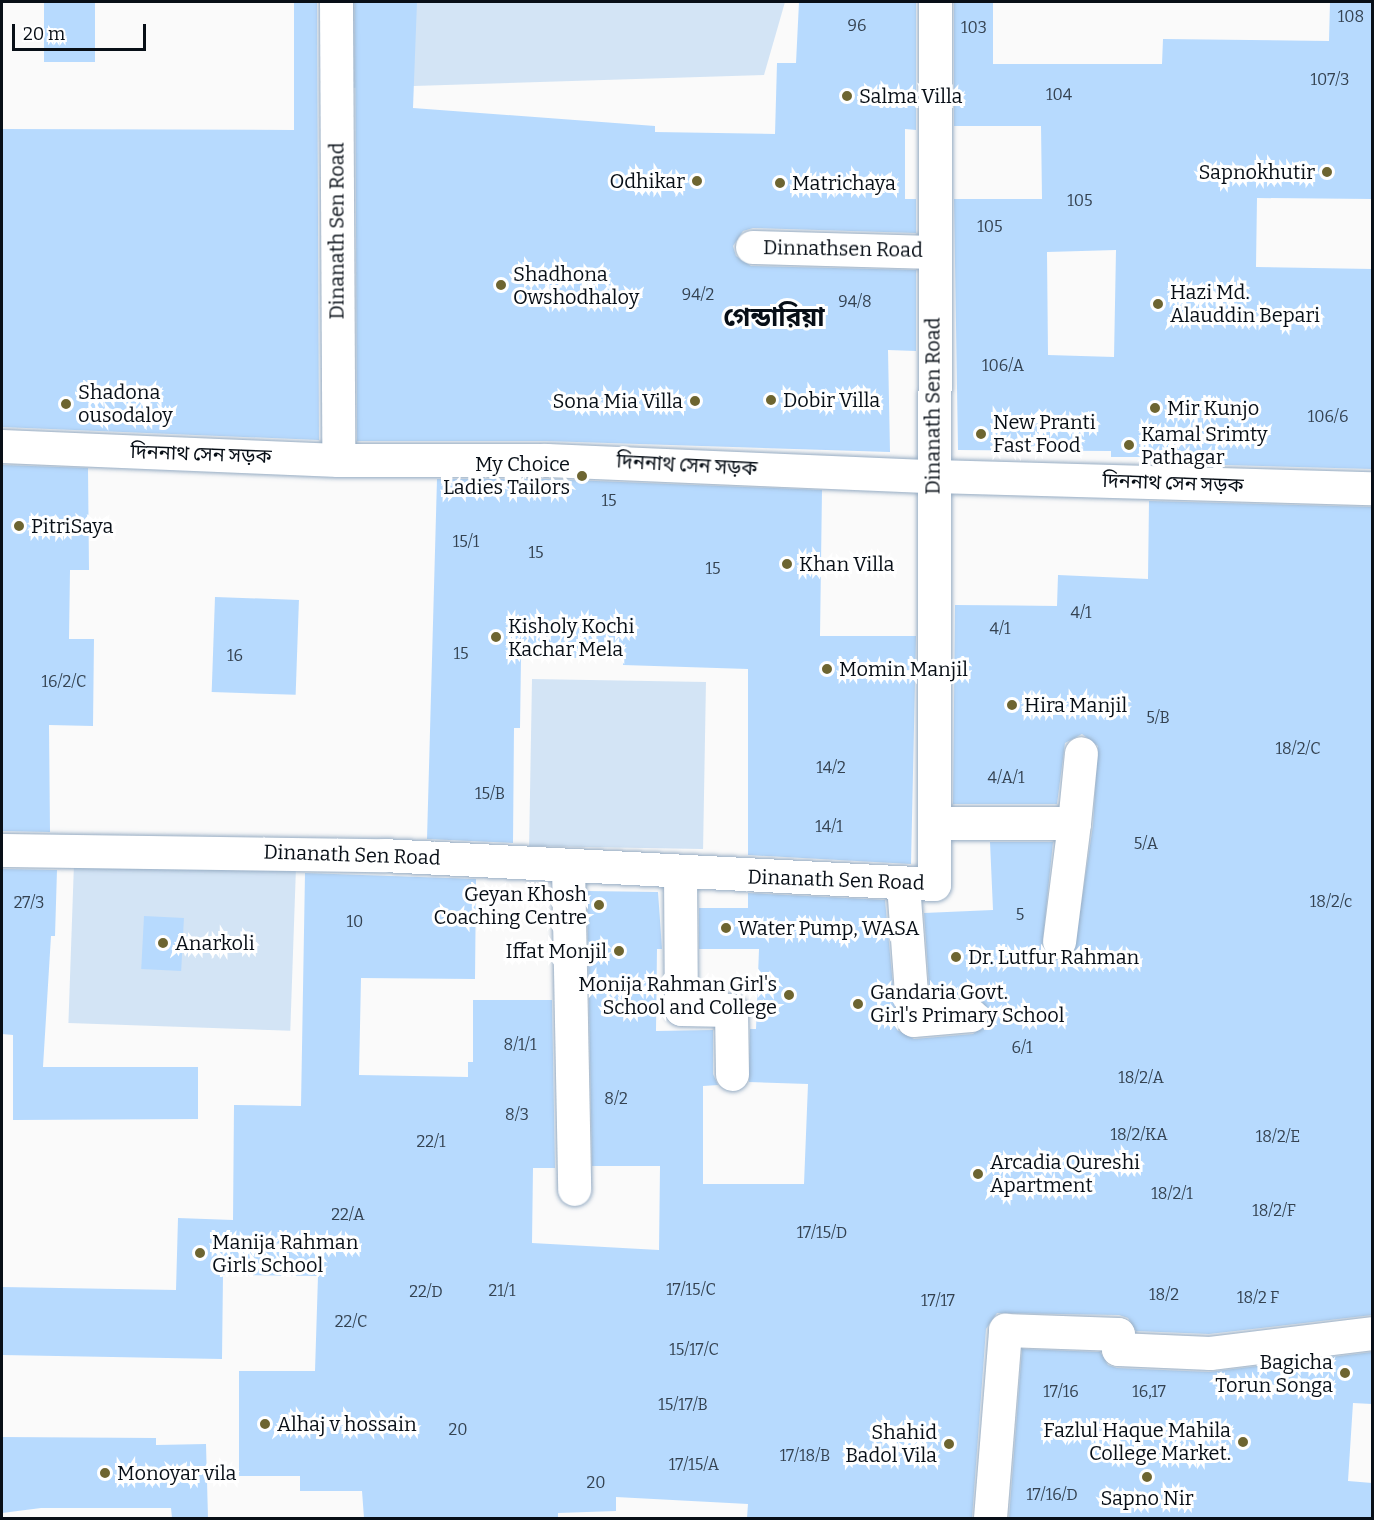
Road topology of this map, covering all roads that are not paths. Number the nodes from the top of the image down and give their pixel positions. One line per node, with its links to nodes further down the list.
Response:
1 (336, 2): 6 (street, Dinanath Sen Road)
2 (935, 2): 4 (street, Dinanath Sen Road)
3 (752, 247): 4 (street, Dinnathsen Road)
4 (935, 252): 7 (street, Dinanath Sen Road)
5 (2, 446): 6 (street, দিননাথ সেন সড়ক)
6 (338, 460): 7 (street, দিননাথ সেন সড়ক)
7 (933, 477): 8 (street, দিননাথ সেন সড়ক); 10 (street, Dinanath Sen Road)
8 (1372, 488)
9 (1081, 753): 11 (street)
10 (934, 823): 11 (street); 15 (street, Dinanath Sen Road)
11 (1074, 823): 16 (street)
12 (2, 850): 13 (street, Dinanath Sen Road)
13 (568, 866): 14 (street, Dinanath Sen Road); 19 (street)
14 (680, 873): 15 (street, Dinanath Sen Road); 18 (street)
15 (903, 884): 17 (street)
16 (1059, 941)
17 (971, 1016)
18 (732, 1074)
19 (574, 1189)
20 (1372, 1333): 21 (street)
21 (990, 1518)

